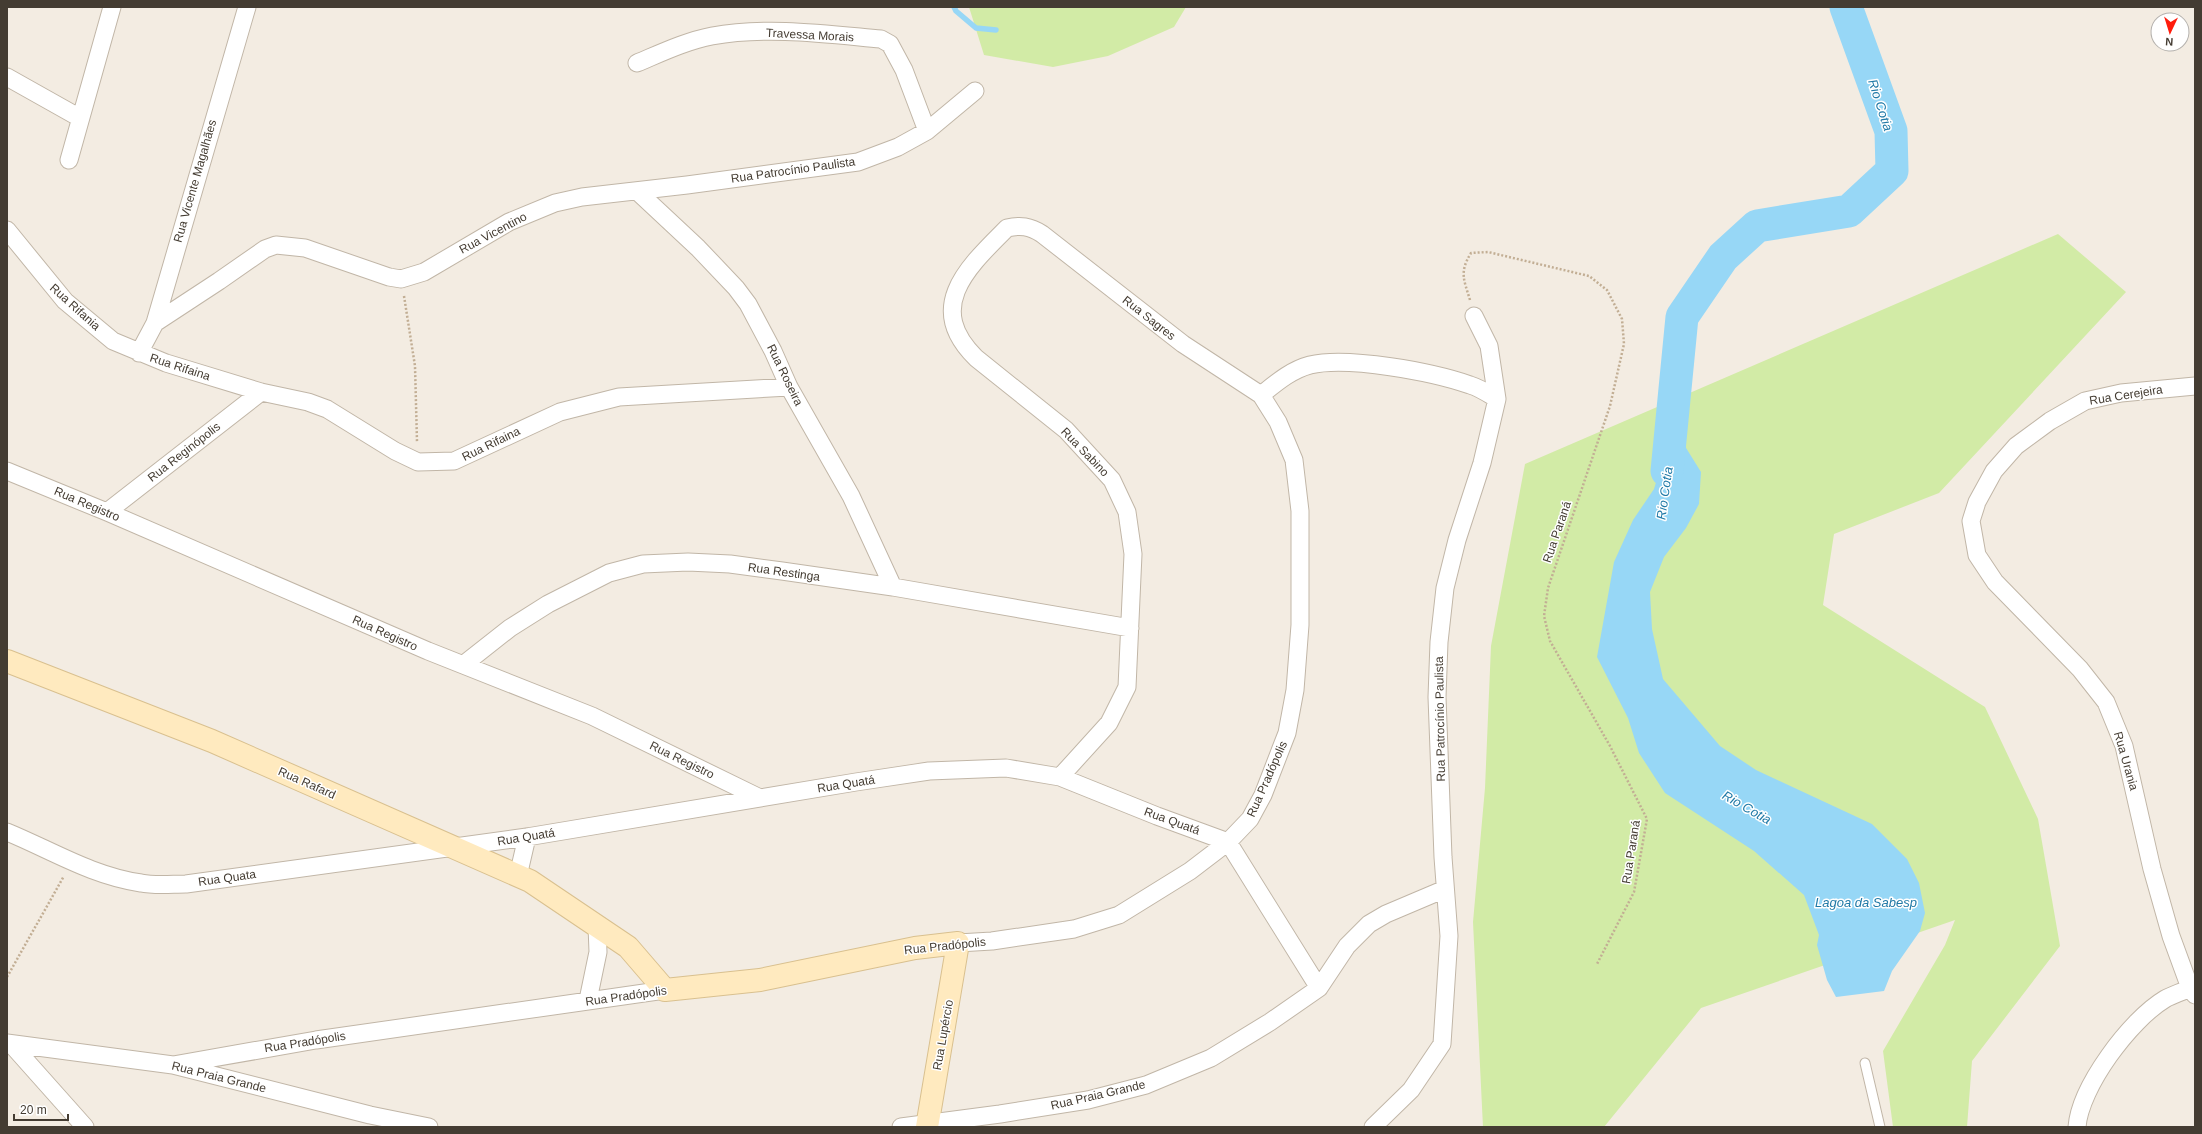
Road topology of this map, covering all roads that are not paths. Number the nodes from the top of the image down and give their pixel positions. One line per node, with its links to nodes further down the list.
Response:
1 (112, 7): 6 (street)
2 (247, 7): 13 (street, Rua Vicente Magalhães)
3 (637, 63): 7 (street, Travessa Morais)
4 (7, 77): 6 (street)
5 (976, 91): 7 (street, Rua Patrocínio Paulista)
6 (80, 118): 8 (street)
7 (928, 131): 9 (street, Rua Patrocínio Paulista)
8 (69, 160)
9 (637, 191): 13 (street, Rua Vicentino); 16 (street, Rua Roseira)
10 (7, 230): 14 (street, Rua Rifania)
11 (1042, 234): 18 (street, Rua Sagres); 24 (street, Rua Sabino)
12 (1474, 316): 19 (street)
13 (154, 322): 14 (street, Rua Vicente Magalhães)
14 (139, 353): 17 (street, Rua Rifaina)
15 (2195, 386): 22 (street, Rua Cerejeira)
16 (789, 388): 17 (street, Rua Rifaina); 23 (street, Rua Roseira)
17 (261, 392): 21 (street, Rua Reginópolis)
18 (1260, 395): 19 (street); 31 (street, Rua Pradópolis)
19 (1497, 399): 34 (street, Rua Patrocínio Paulista)
20 (7, 471): 21 (street, Rua Registro)
21 (107, 512): 26 (street, Rua Registro)
22 (1971, 521): 39 (street, Rua Urania)
23 (893, 587): 24 (street, Rua Restinga); 26 (street, Rua Restinga)
24 (1130, 628): 27 (street, Rua Sabino)
25 (7, 661): 32 (street, Rua Rafard)
26 (463, 665): 28 (street, Rua Registro)
27 (1060, 777): 28 (street, Rua Quatá); 31 (street, Rua Quatá)
28 (760, 798): 30 (street, Rua Quatá)
29 (7, 832): 32 (street, Rua Quata)
30 (527, 837): 32 (street, Rua Quatá); 33 (street)
31 (1228, 842): 36 (street, Rua Pradópolis); 37 (street)
32 (455, 847): 33 (street, Rua Rafard)
33 (518, 876): 35 (street, Rua Rafard)
34 (1445, 889): 37 (street, Rua Praia Grande); 48 (street, Rua Patrocínio Paulista)
35 (597, 926): 38 (street, Rua Rafard); 40 (street)
36 (958, 943): 38 (street, Rua Pradópolis); 44 (street, Rua Lupércio)
37 (1318, 988): 44 (street, Rua Praia Grande)
38 (665, 990): 40 (street, Rua Pradópolis)
39 (2192, 992): 50 (street)
40 (588, 1000): 43 (street, Rua Pradópolis)
41 (10, 1044): 43 (street, Rua Praia Grande); 45 (street)
42 (1865, 1063): 49 (lane)
43 (173, 1065): 46 (street, Rua Praia Grande)
44 (927, 1125): 47 (street, Rua Praia Grande)
45 (85, 1127)
46 (429, 1127)
47 (901, 1127)
48 (1373, 1127)
49 (1880, 1127)
50 (2077, 1127)

